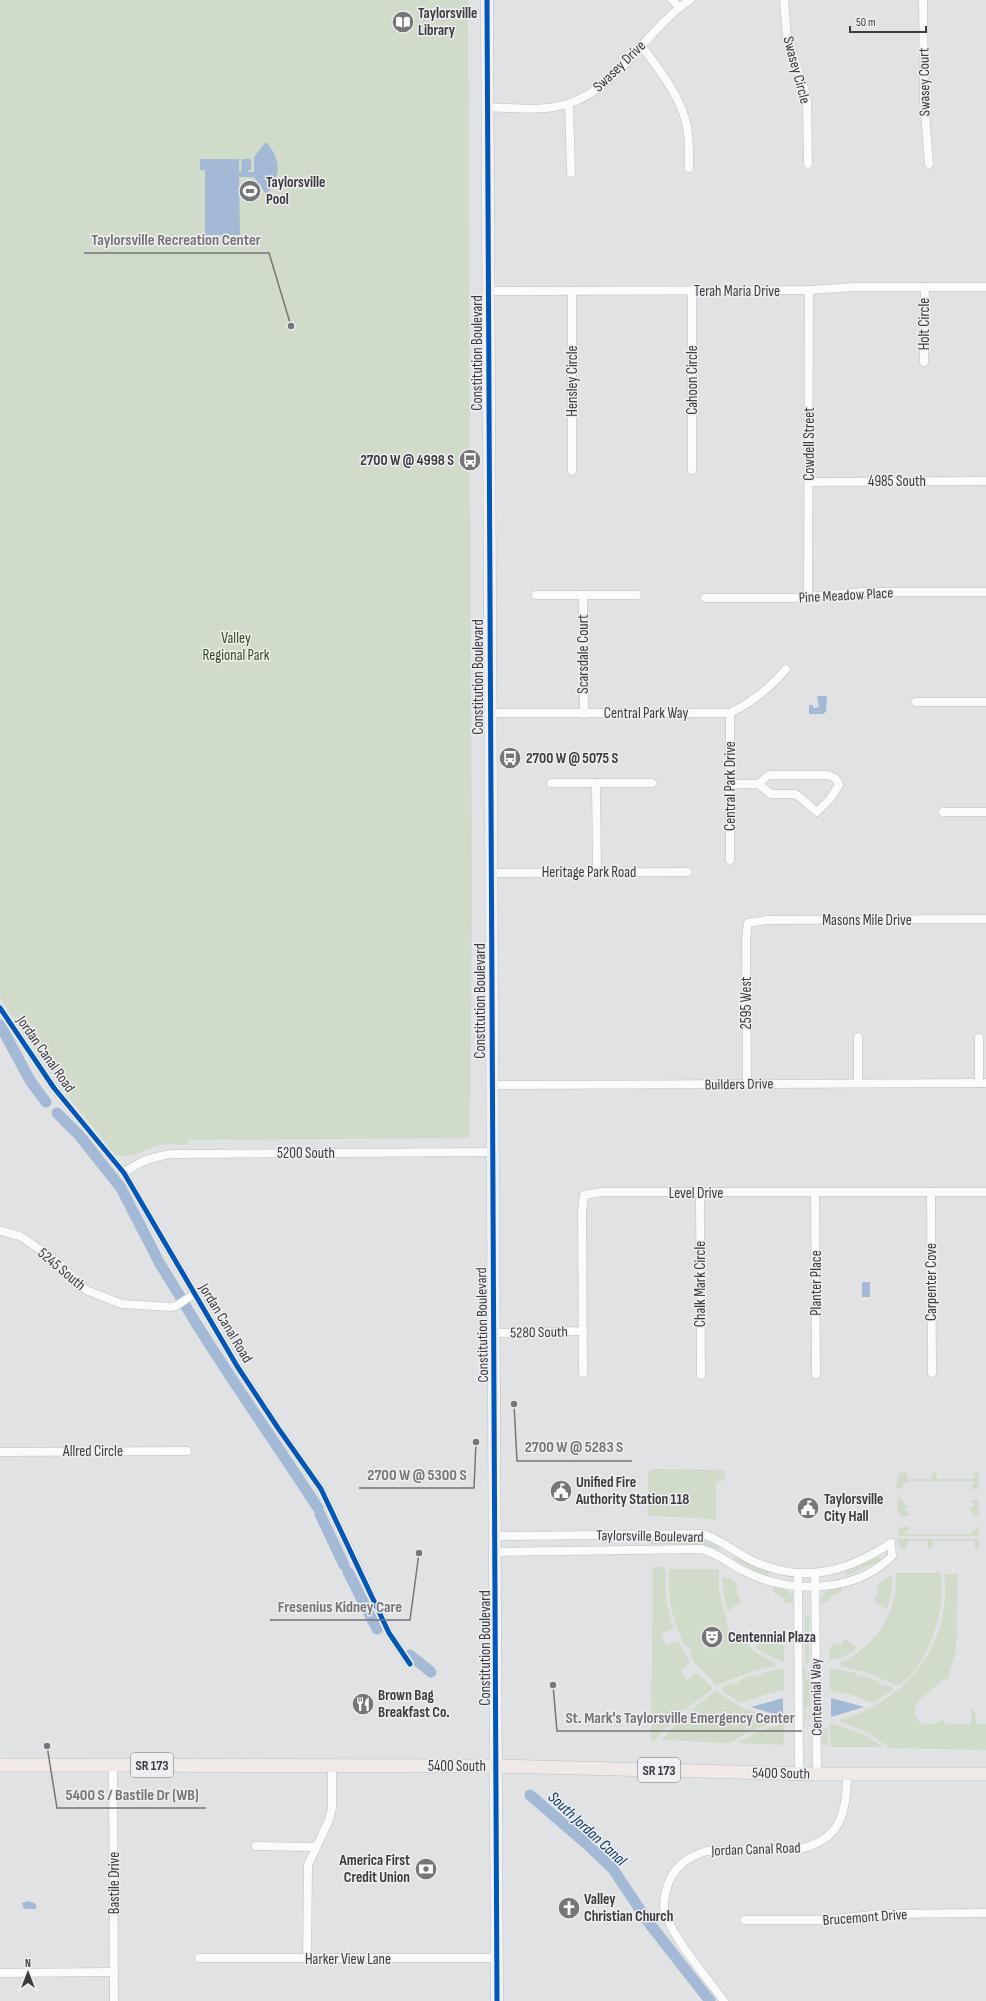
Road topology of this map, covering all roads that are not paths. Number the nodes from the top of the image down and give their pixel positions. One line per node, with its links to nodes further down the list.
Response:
1 (487, 0): 9 (main road, Constitution Boulevard)
2 (672, 0): 6 (street)
3 (690, 0): 6 (street, Swasey Drive)
4 (784, 0): 10 (street, Swasey Circle)
5 (923, 0): 11 (street, Swasey Court)
6 (679, 8): 7 (street, Swasey Drive)
7 (641, 45): 8 (street, Swasey Drive); 12 (street)
8 (569, 104): 9 (street, Swasey Drive); 13 (street)
9 (487, 107): 17 (main road, Constitution Boulevard)
10 (808, 164)
11 (928, 164)
12 (689, 168)
13 (571, 173)
14 (925, 287): 15 (street, Terah Maria Drive); 16 (street, Terah Maria Drive); 20 (street, Holt Circle)
15 (986, 287)
16 (809, 290): 19 (street, Terah Maria Drive); 24 (street, Cowdell Street)
17 (489, 291): 18 (street, Terah Maria Drive); 34 (main road, Constitution Boulevard)
18 (572, 291): 19 (street, Terah Maria Drive); 22 (street, Hensley Circle)
19 (692, 291): 21 (street, Cahoon Circle)
20 (924, 362)
21 (692, 470)
22 (572, 471)
23 (986, 481): 24 (street, 4985 South)
24 (809, 482): 30 (street, Cowdell Street)
25 (986, 592): 30 (street, Pine Meadow Place)
26 (583, 595): 27 (street, Scarsdale Court); 28 (street, Scarsdale Court); 36 (street, Scarsdale Court)
27 (637, 595)
28 (536, 596)
29 (705, 598): 30 (street, Pine Meadow Place)
30 (808, 598)
31 (786, 669): 35 (street)
32 (916, 702): 33 (street)
33 (986, 702)
34 (491, 713): 36 (street, Central Park Way); 47 (main road, Constitution Boulevard)
35 (730, 713): 36 (street, Central Park Way); 40 (street, Central Park Drive)
36 (584, 714)
37 (551, 783): 38 (street)
38 (596, 783): 39 (street); 45 (street)
39 (652, 783)
40 (730, 784): 41 (street); 44 (street, Central Park Drive)
41 (758, 784): 41 (street)
42 (943, 812): 43 (street)
43 (986, 812)
44 (730, 860)
45 (597, 872): 46 (street, Heritage Park Road); 47 (street, Heritage Park Road)
46 (687, 872)
47 (491, 873): 56 (main road, Constitution Boulevard)
48 (986, 920): 49 (street, Masons Mile Drive)
49 (748, 922): 54 (street, 2595 West)
50 (0, 1008): 58 (street, Jordan Canal Road)
51 (858, 1037): 53 (street)
52 (979, 1038): 55 (street)
53 (858, 1082): 54 (street, Builders Drive); 55 (street, Builders Drive)
54 (747, 1083): 56 (street, Builders Drive)
55 (983, 1083)
56 (492, 1085): 57 (main road, Constitution Boulevard)
57 (492, 1152): 58 (street, 5200 South); 66 (main road, Constitution Boulevard)
58 (124, 1173): 64 (street, Jordan Canal Road)
59 (931, 1192): 60 (street, Level Drive); 62 (street, Level Drive); 68 (street, Carpenter Cove)
60 (986, 1192)
61 (700, 1193): 62 (street, Level Drive); 65 (street, Level Drive); 70 (street, Chalk Mark Circle)
62 (815, 1193): 69 (street, Planter Place)
63 (0, 1231): 64 (street, 5245 South)
64 (194, 1294): 79 (street, Jordan Canal Road)
65 (583, 1331): 66 (street, 5280 South); 67 (street, Level Drive)
66 (494, 1333): 73 (main road, Constitution Boulevard)
67 (583, 1373)
68 (932, 1373)
69 (816, 1374)
70 (700, 1375)
71 (187, 1451): 72 (street, Allred Circle)
72 (0, 1452)
73 (497, 1536): 74 (main road, Constitution Boulevard); 76 (street, Taylorsville Boulevard)
74 (496, 1552): 77 (street, Taylorsville Boulevard); 83 (main road, Constitution Boulevard)
75 (815, 1573): 76 (street, Taylorsville Boulevard); 78 (street, Centennial Way); 78 (street, Taylorsville Boulevard)
76 (798, 1574): 77 (street, Centennial Way)
77 (798, 1587): 78 (street, Taylorsville Boulevard); 84 (street, Centennial Way)
78 (815, 1587): 85 (street, Centennial Way)
79 (410, 1664)
80 (0, 1765): 81 (main road, 5400 South / SR 173)
81 (113, 1765): 82 (main road, 5400 South / SR 173); 95 (street, Bastile Drive)
82 (332, 1765): 83 (main road, 5400 South / SR 173); 89 (street)
83 (496, 1766): 84 (main road, 5400 South / SR 173); 93 (main road, Constitution Boulevard)
84 (799, 1773): 85 (main road, 5400 South / SR 173)
85 (817, 1774): 86 (main road, 5400 South / SR 173)
86 (847, 1774): 87 (main road, 5400 South / SR 173); 99 (street, Jordan Canal Road)
87 (986, 1774)
88 (256, 1846): 89 (street)
89 (314, 1847): 94 (street)
90 (986, 1913): 91 (street, Brucemont Drive)
91 (745, 1920)
92 (199, 1958): 94 (street, Harker View Lane)
93 (497, 1958): 94 (street, Harker View Lane); 98 (main road, Constitution Boulevard)
94 (307, 1959)
95 (114, 1972): 96 (street); 97 (street, Bastile Drive)
96 (0, 1973)
97 (114, 2001)
98 (497, 2001)
99 (724, 2001)

